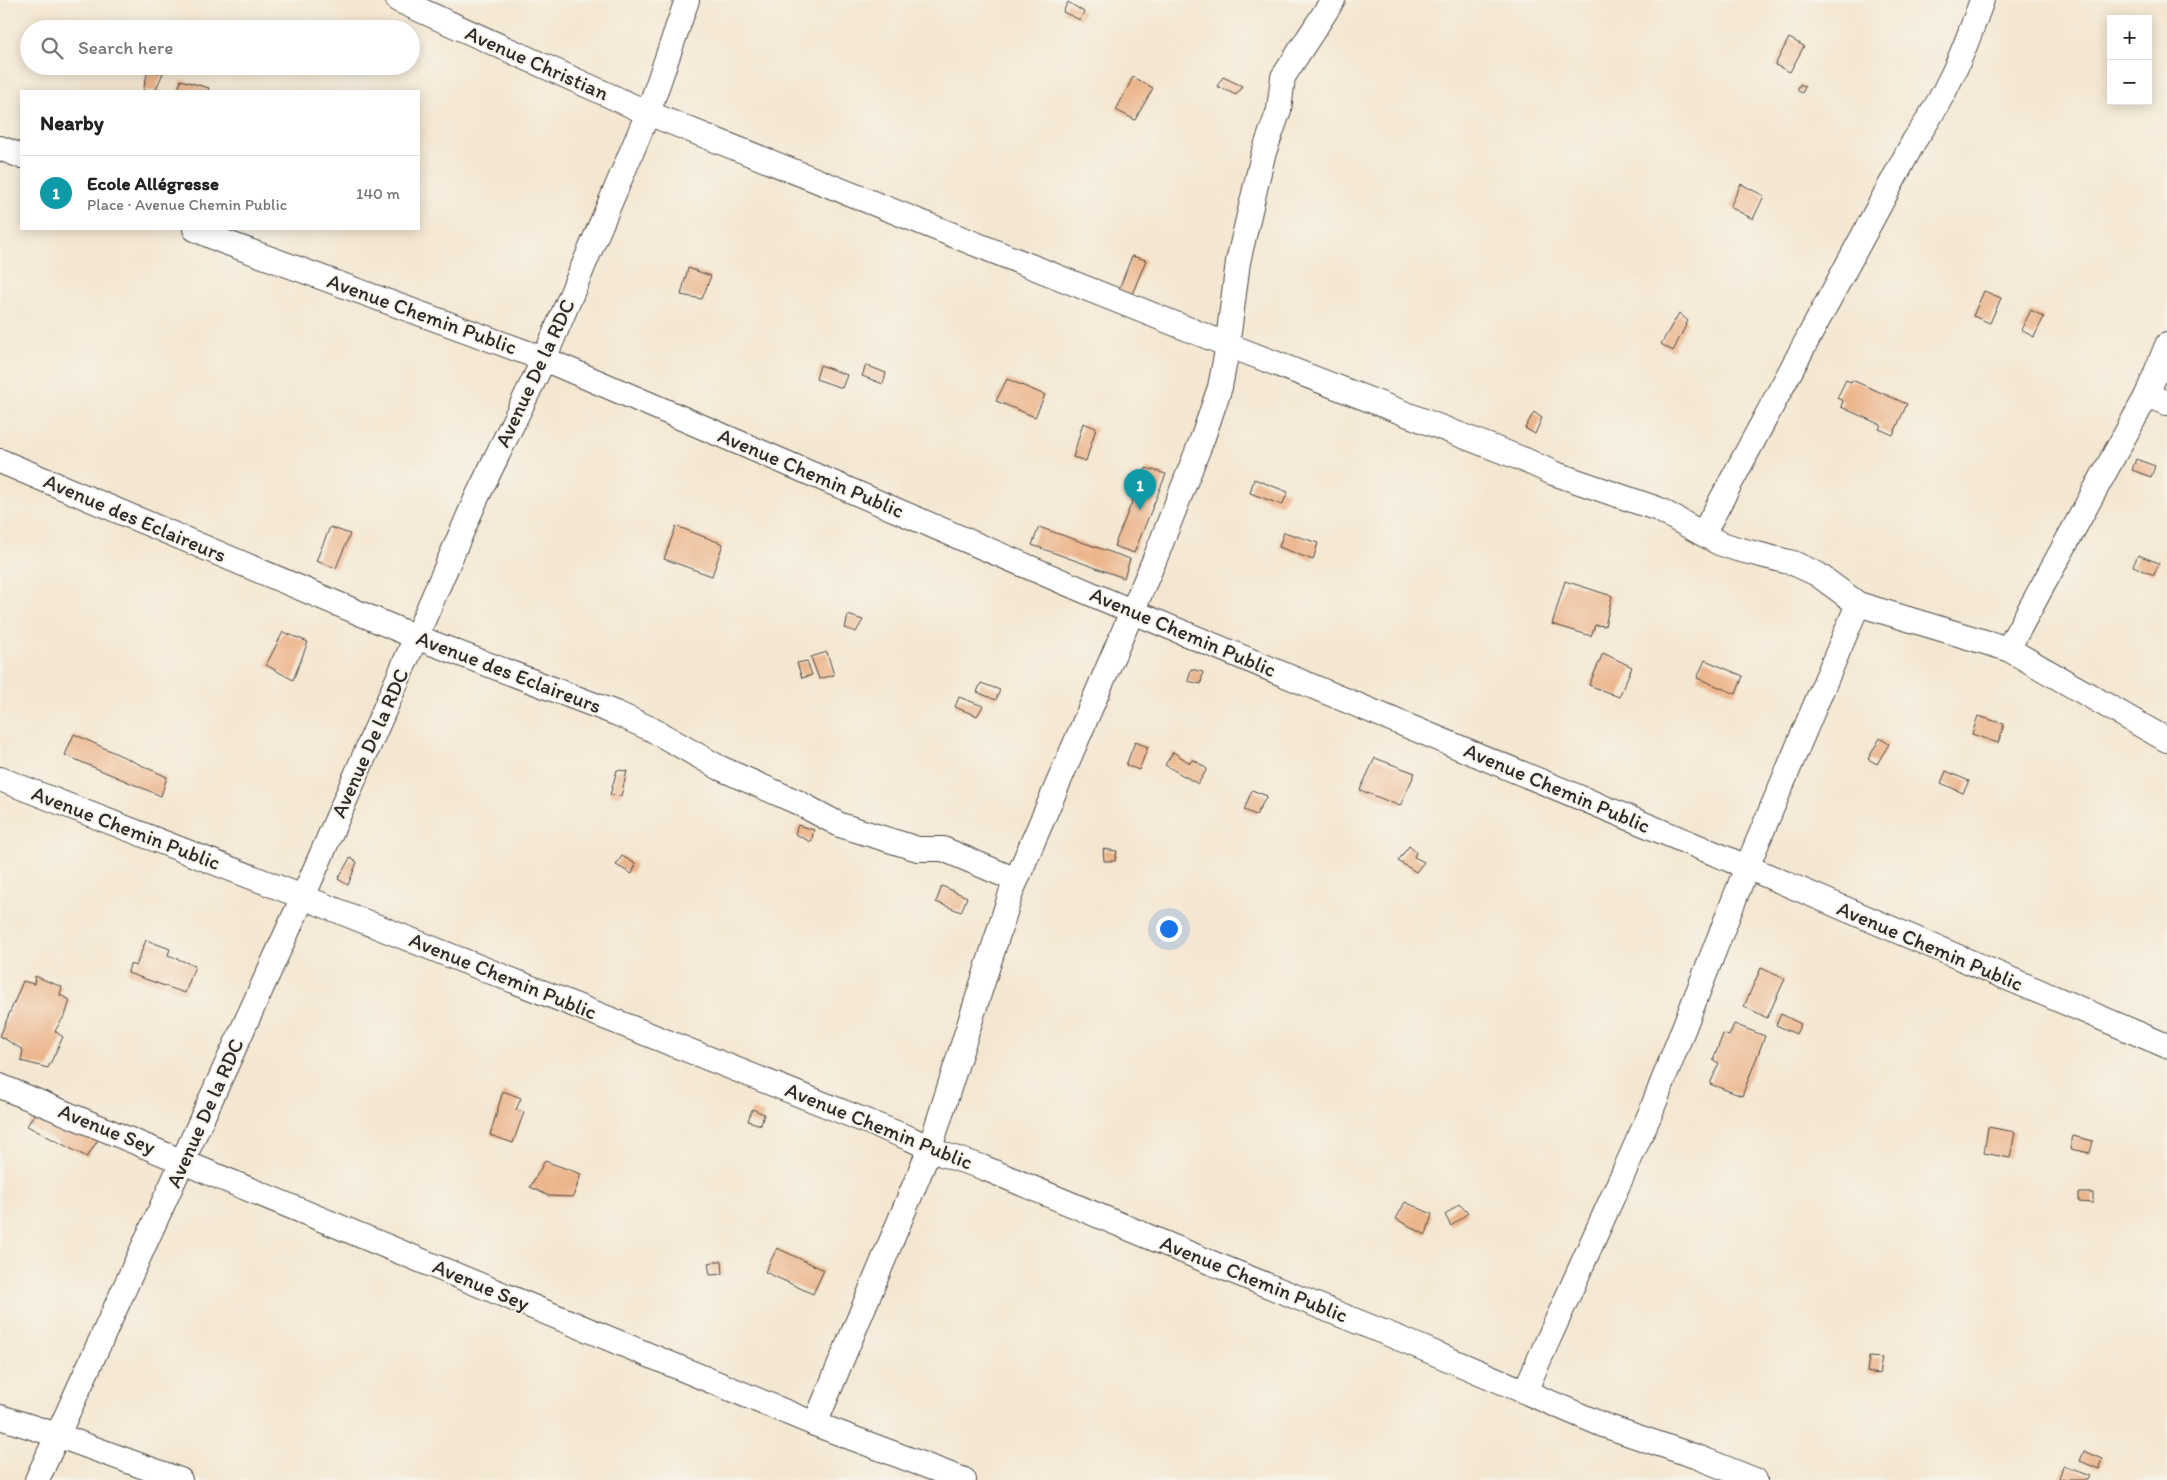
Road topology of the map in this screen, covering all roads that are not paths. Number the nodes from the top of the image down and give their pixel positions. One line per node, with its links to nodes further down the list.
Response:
1 (398, 0): 5 (street, Avenue Christian)
2 (687, 0): 5 (street, Avenue De la RDC)
3 (1333, 0): 10 (street)
4 (1982, 0): 14 (street)
5 (648, 113): 10 (street, Avenue Christian); 11 (street, Avenue De la RDC)
6 (0, 148): 7 (street)
7 (20, 156)
8 (197, 230): 11 (street, Avenue Chemin Public)
9 (2167, 344): 12 (street)
10 (1228, 345): 14 (street, Avenue Christian); 16 (street)
11 (544, 359): 16 (street, Avenue Chemin Public); 17 (street, Avenue De la RDC)
12 (2157, 399): 18 (street)
13 (0, 461): 17 (street, Avenue des Eclaireurs)
14 (1704, 534): 15 (street, Avenue Christian)
15 (1858, 604): 18 (street, Avenue Christian); 21 (street)
16 (1131, 610): 21 (street, Avenue Chemin Public); 22 (street)
17 (416, 637): 22 (street, Avenue des Eclaireurs); 23 (street, Avenue De la RDC)
18 (2008, 649): 19 (street, Avenue Christian)
19 (2167, 740)
20 (0, 779): 23 (street, Avenue Chemin Public)
21 (1747, 868): 24 (street, Avenue Chemin Public); 28 (street)
22 (1016, 880): 26 (street)
23 (303, 897): 26 (street, Avenue Chemin Public); 27 (street, Avenue De la RDC)
24 (2167, 1046)
25 (0, 1086): 27 (street, Avenue Sey)
26 (930, 1148): 28 (street, Avenue Chemin Public); 30 (street)
27 (184, 1161): 30 (street, Avenue Sey); 31 (street, Avenue De la RDC)
28 (1525, 1391): 35 (street, Avenue Chemin Public)
29 (0, 1417): 31 (street)
30 (815, 1424): 34 (street, Avenue Sey)
31 (57, 1435): 32 (street, Avenue De la RDC); 33 (street)
32 (38, 1480)
33 (180, 1480)
34 (964, 1480)
35 (1756, 1480)

